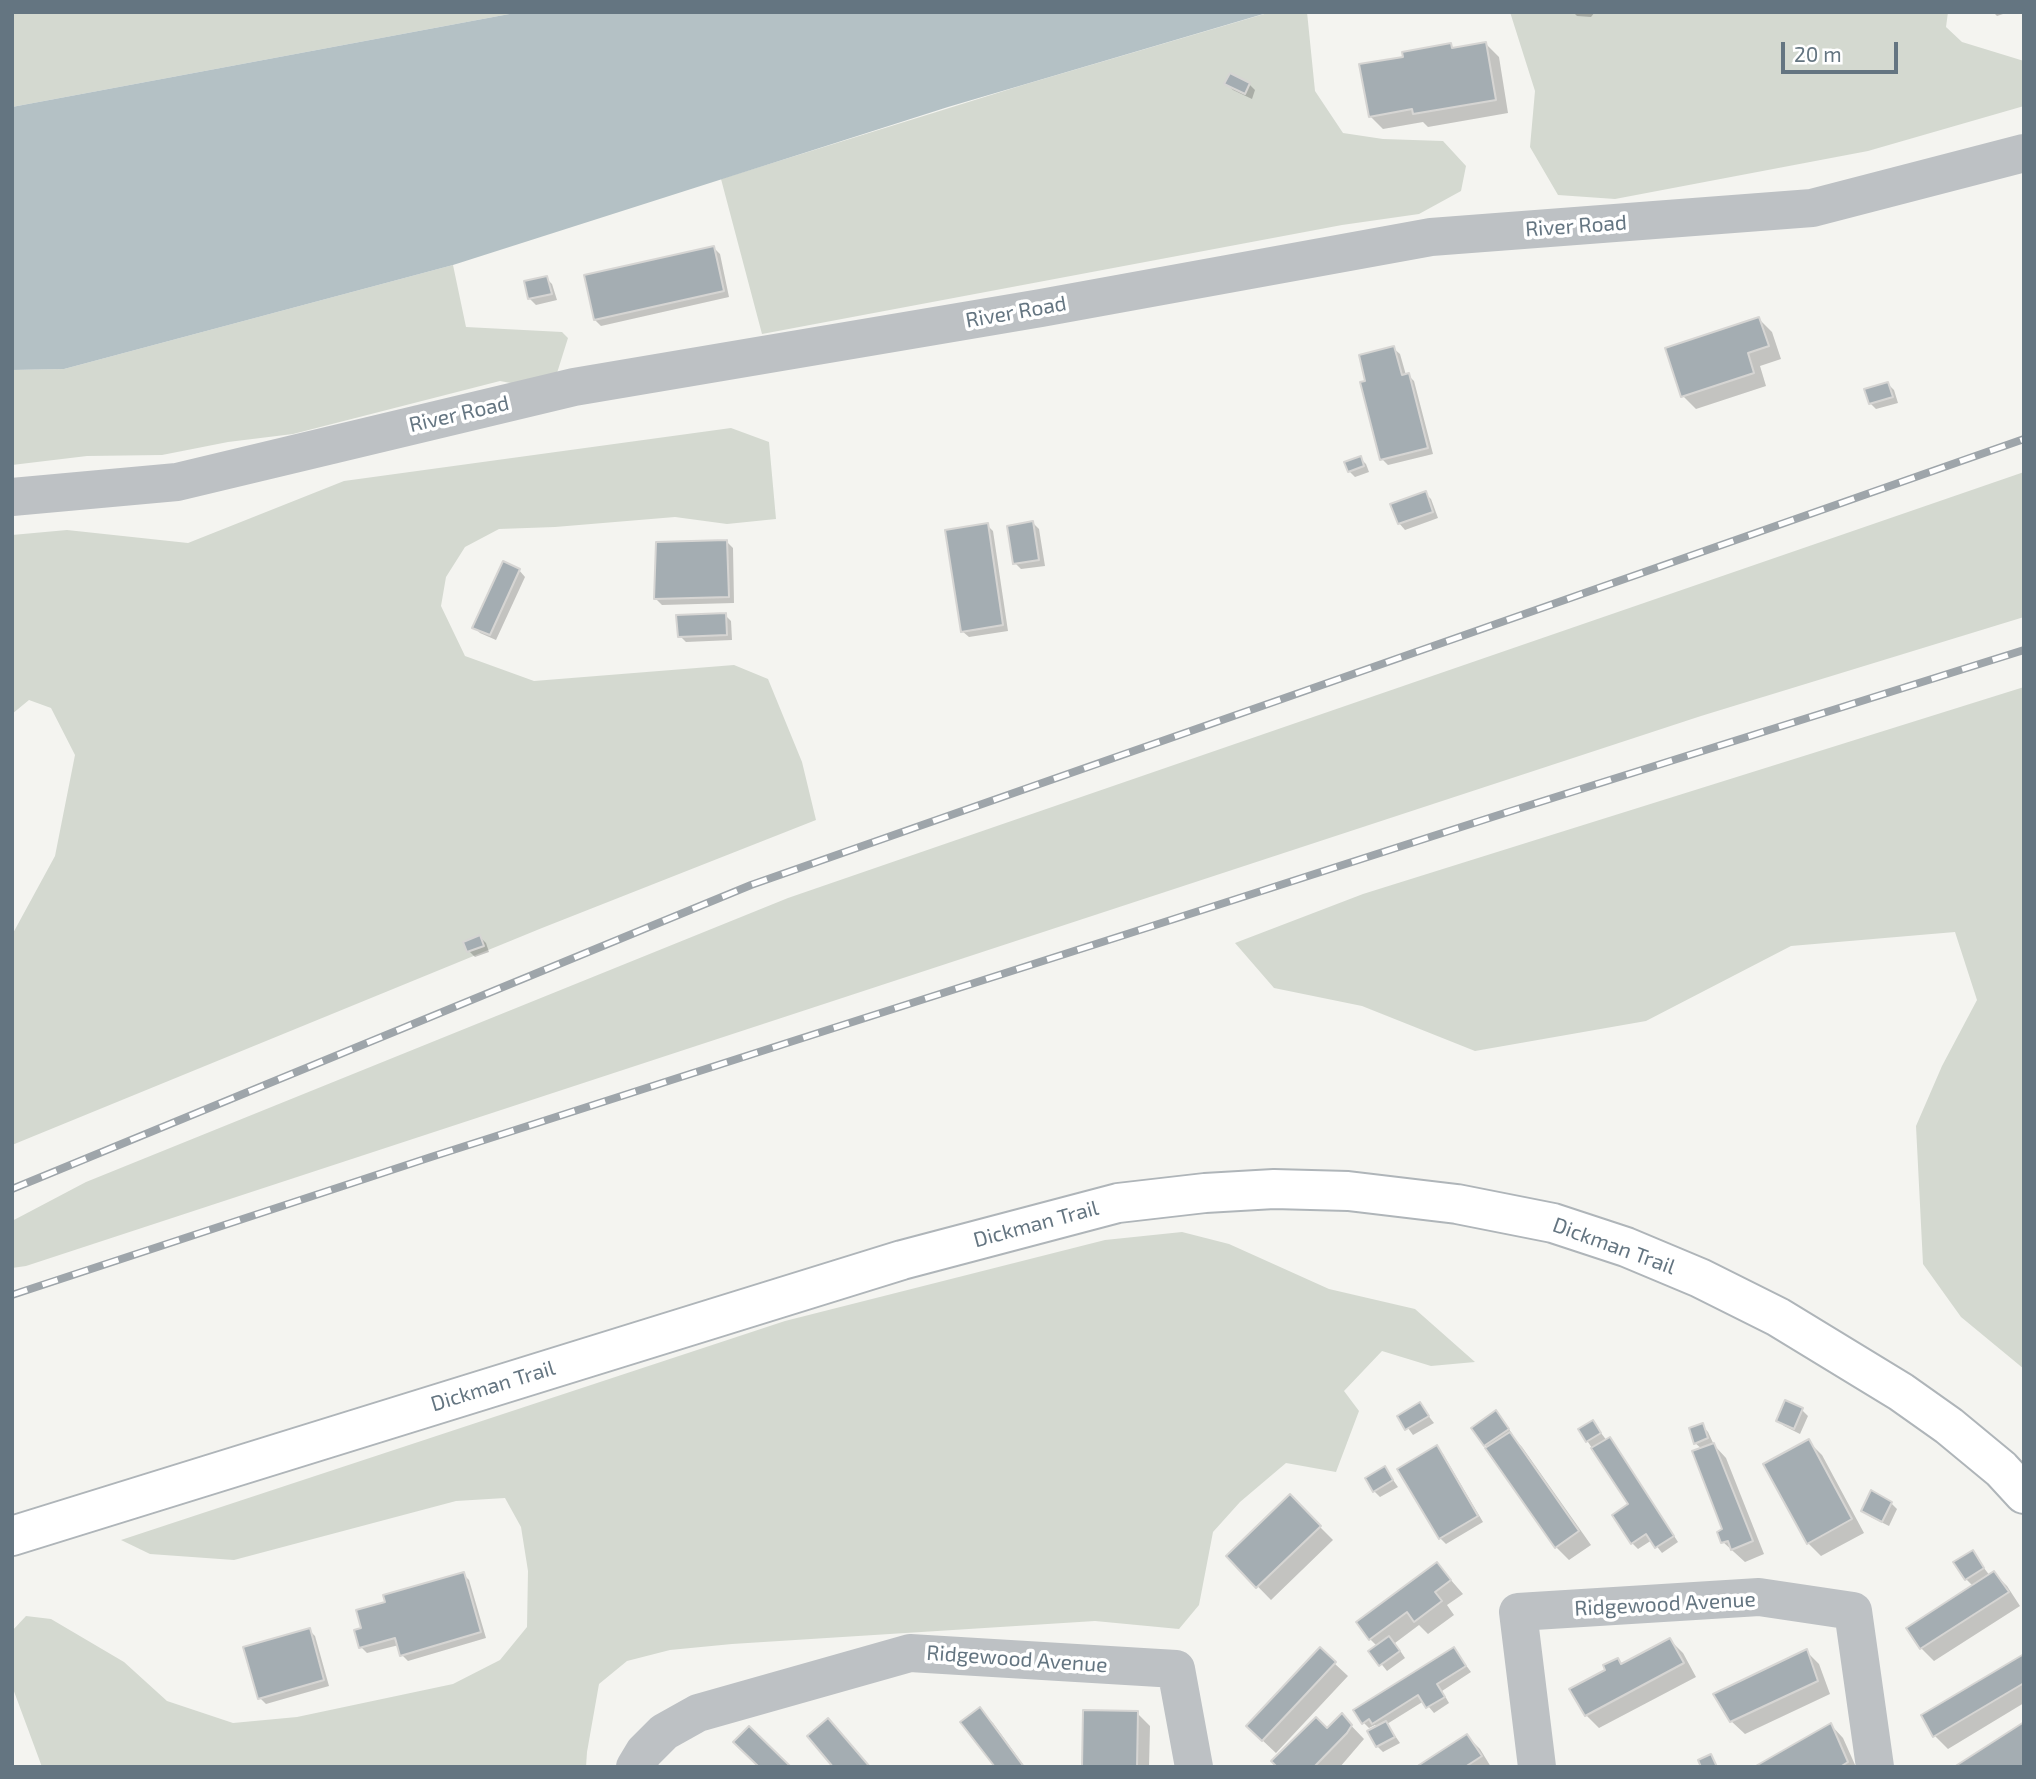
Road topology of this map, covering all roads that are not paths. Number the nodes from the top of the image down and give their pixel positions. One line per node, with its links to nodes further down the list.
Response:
1 (2024, 153): 2 (street, River Road)
2 (12, 497)
3 (2024, 1494): 4 (street, Dickman Trail)
4 (12, 1536)
5 (635, 1767): 6 (street, Ridgewood Avenue)
6 (1194, 1767)
7 (1537, 1767): 8 (street, Ridgewood Avenue)
8 (1875, 1767)

